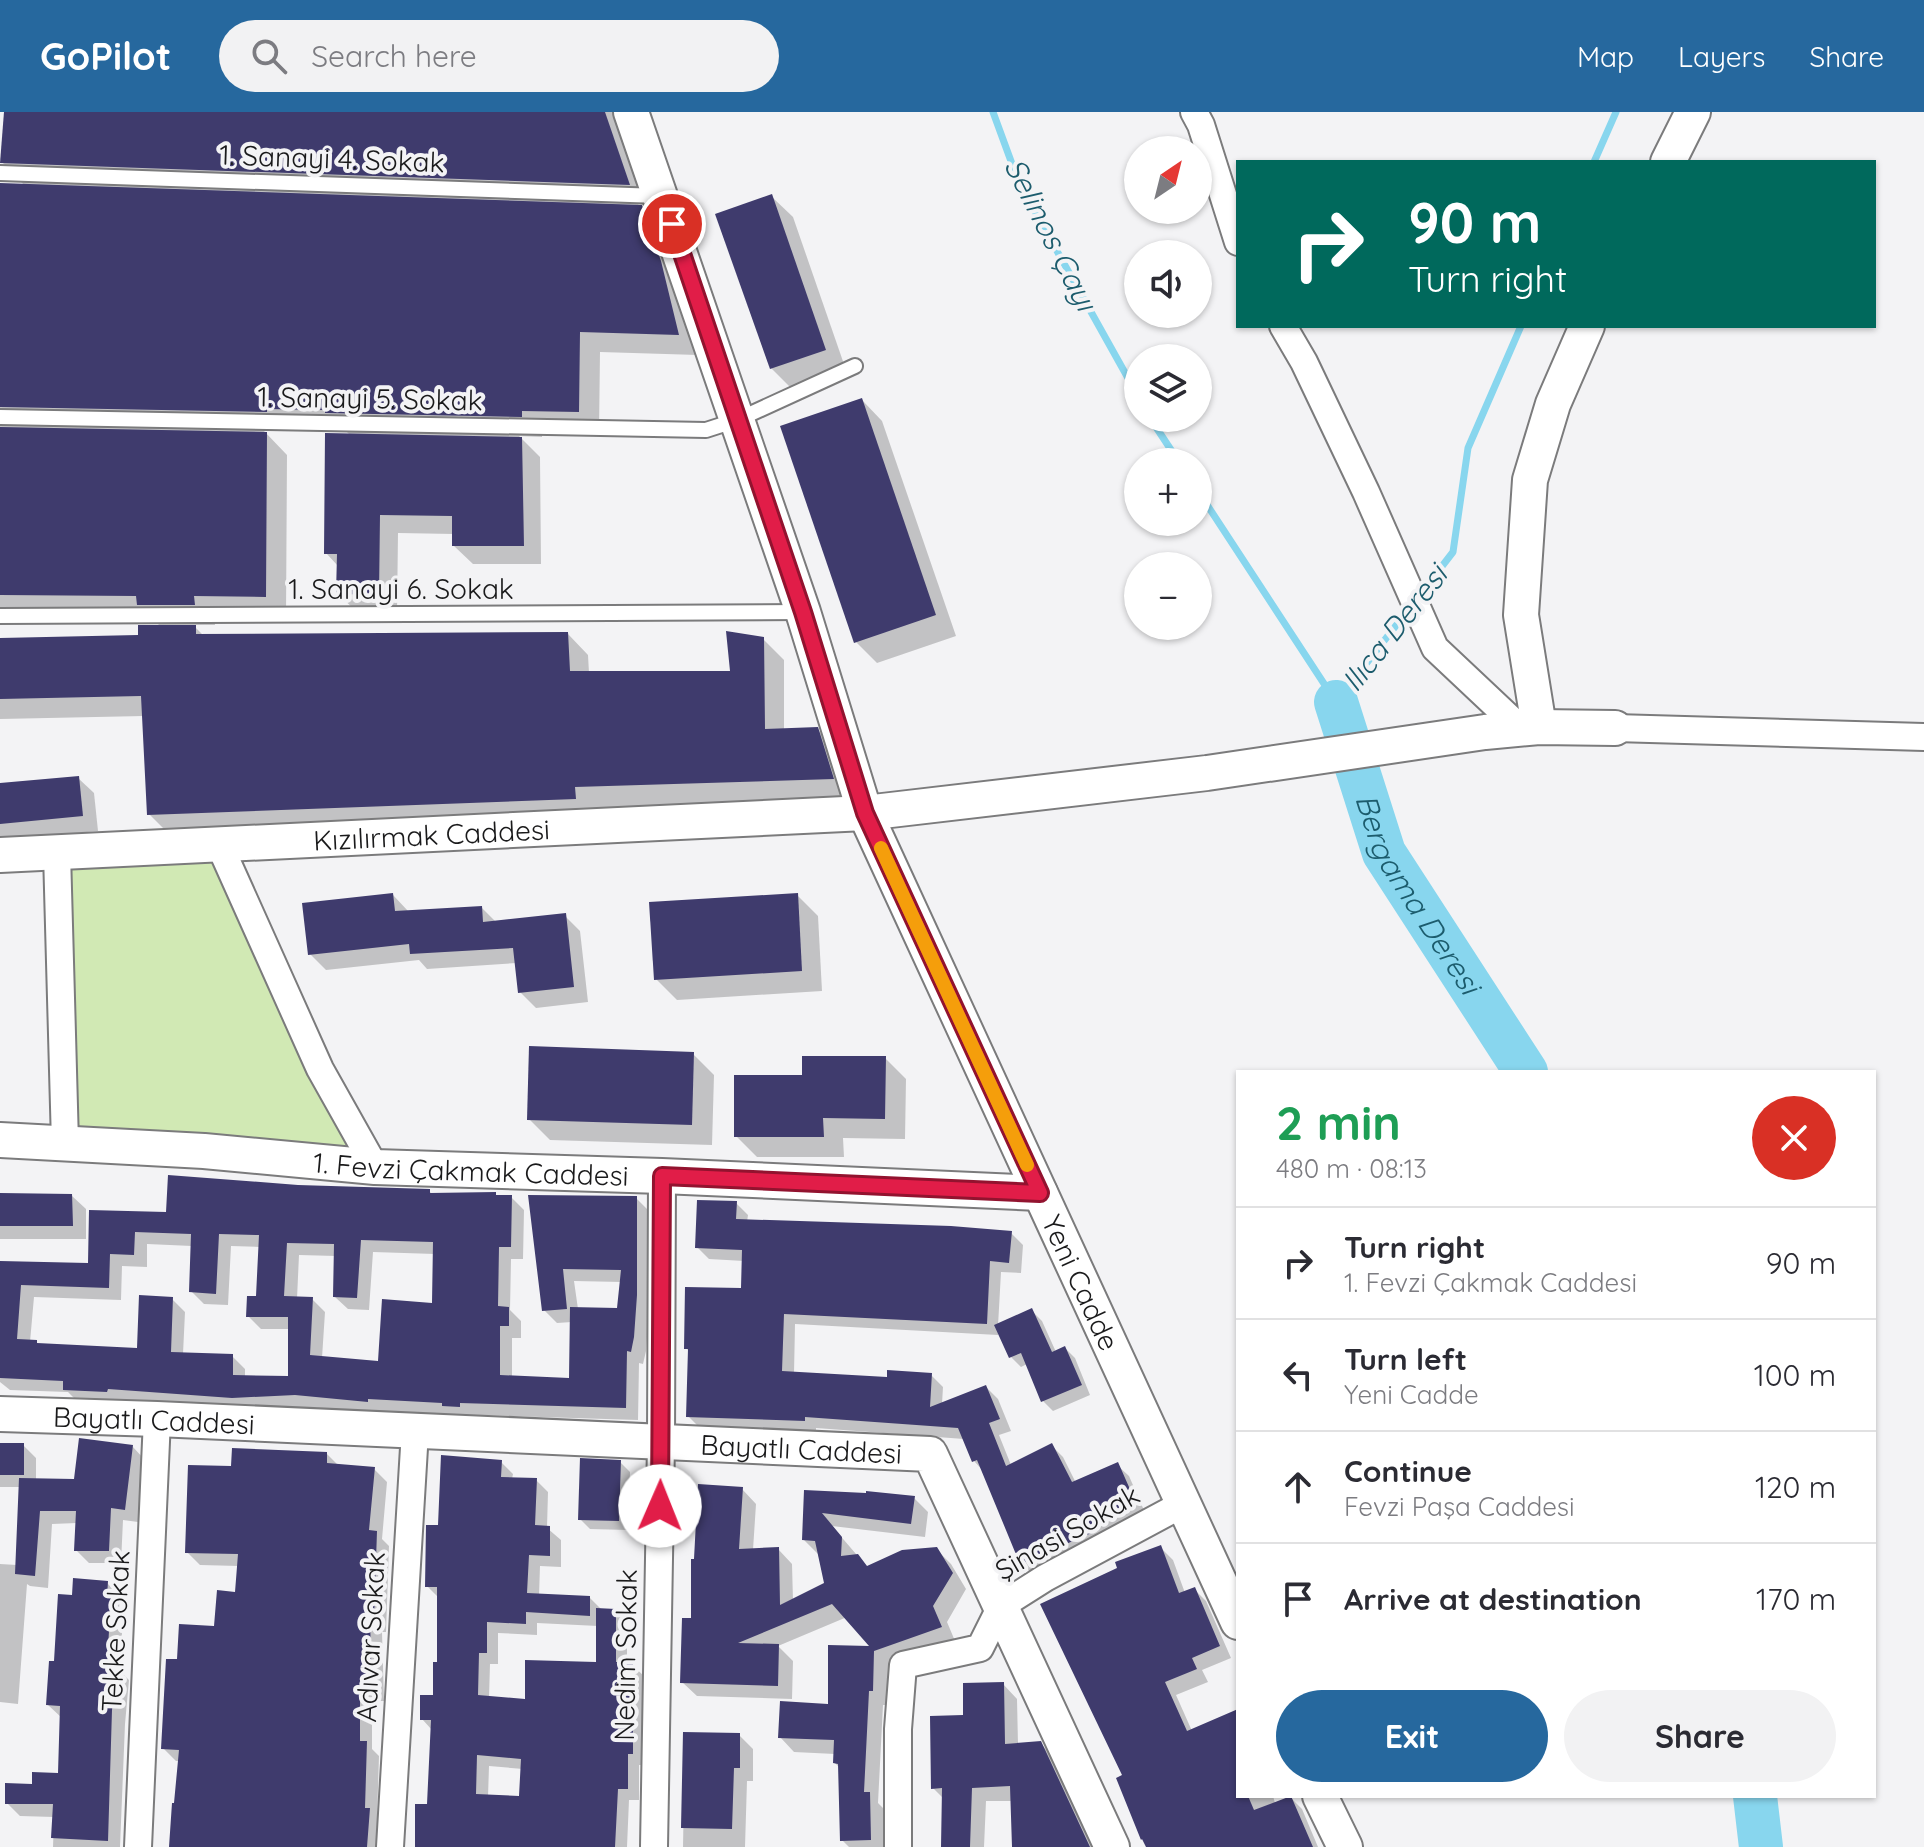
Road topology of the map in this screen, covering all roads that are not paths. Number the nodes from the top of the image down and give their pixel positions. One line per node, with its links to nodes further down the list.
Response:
1 (631, 112): 6 (street, Yeni Cadde)
2 (1194, 112): 7 (street)
3 (1693, 112): 4 (street)
4 (1669, 160)
5 (0, 173): 6 (lane, 1. Sanayi 4. Sokak)
6 (662, 196): 12 (street, Yeni Cadde)
7 (1236, 236)
8 (1284, 328): 15 (street)
9 (1586, 328): 15 (street)
10 (855, 366): 12 (lane, 1. Sanayi 5. Sokak)
11 (0, 417): 12 (lane, 1. Sanayi 5. Sokak)
12 (737, 420): 13 (street, Yeni Cadde)
13 (803, 612): 14 (lane, 1. Sanayi 6. Sokak); 18 (street, Yeni Cadde)
14 (0, 616)
15 (1529, 728): 16 (street, Kızılırmak Caddesi); 18 (street, Kızılırmak Caddesi)
16 (1615, 728): 17 (street)
17 (1924, 737)
18 (865, 813): 19 (street, Kızılırmak Caddesi); 26 (street, Yeni Cadde)
19 (220, 846): 20 (street, Kızılırmak Caddesi); 24 (street)
20 (57, 853): 21 (street, Kızılırmak Caddesi); 23 (street)
21 (0, 855)
22 (0, 1140): 23 (street, 1. Fevzi Çakmak Caddesi)
23 (65, 1143): 24 (street, 1. Fevzi Çakmak Caddesi)
24 (375, 1167): 25 (street, 1. Fevzi Çakmak Caddesi)
25 (662, 1176): 26 (street, 1. Fevzi Çakmak Caddesi); 30 (street, Nedim Sokak)
26 (1040, 1193): 31 (street, Yeni Cadde)
27 (0, 1414): 28 (street, Bayatlı Caddesi)
28 (157, 1419): 29 (street, Bayatlı Caddesi); 35 (street, Tekke Sokak)
29 (415, 1431): 30 (street, Bayatlı Caddesi); 36 (street, Adıvar Sokak)
30 (661, 1443): 32 (street, Bayatlı Caddesi); 37 (street, Nedim Sokak)
31 (1183, 1504): 32 (street, Şinasi Sokak); 33 (street, Yeni Cadde)
32 (1001, 1606): 38 (street, Şinasi Sokak); 39 (street, Bayatlı Caddesi)
33 (1236, 1618)
34 (1321, 1798): 40 (street)
35 (138, 1847)
36 (390, 1847)
37 (654, 1847)
38 (898, 1847)
39 (1112, 1847)
40 (1345, 1847)

